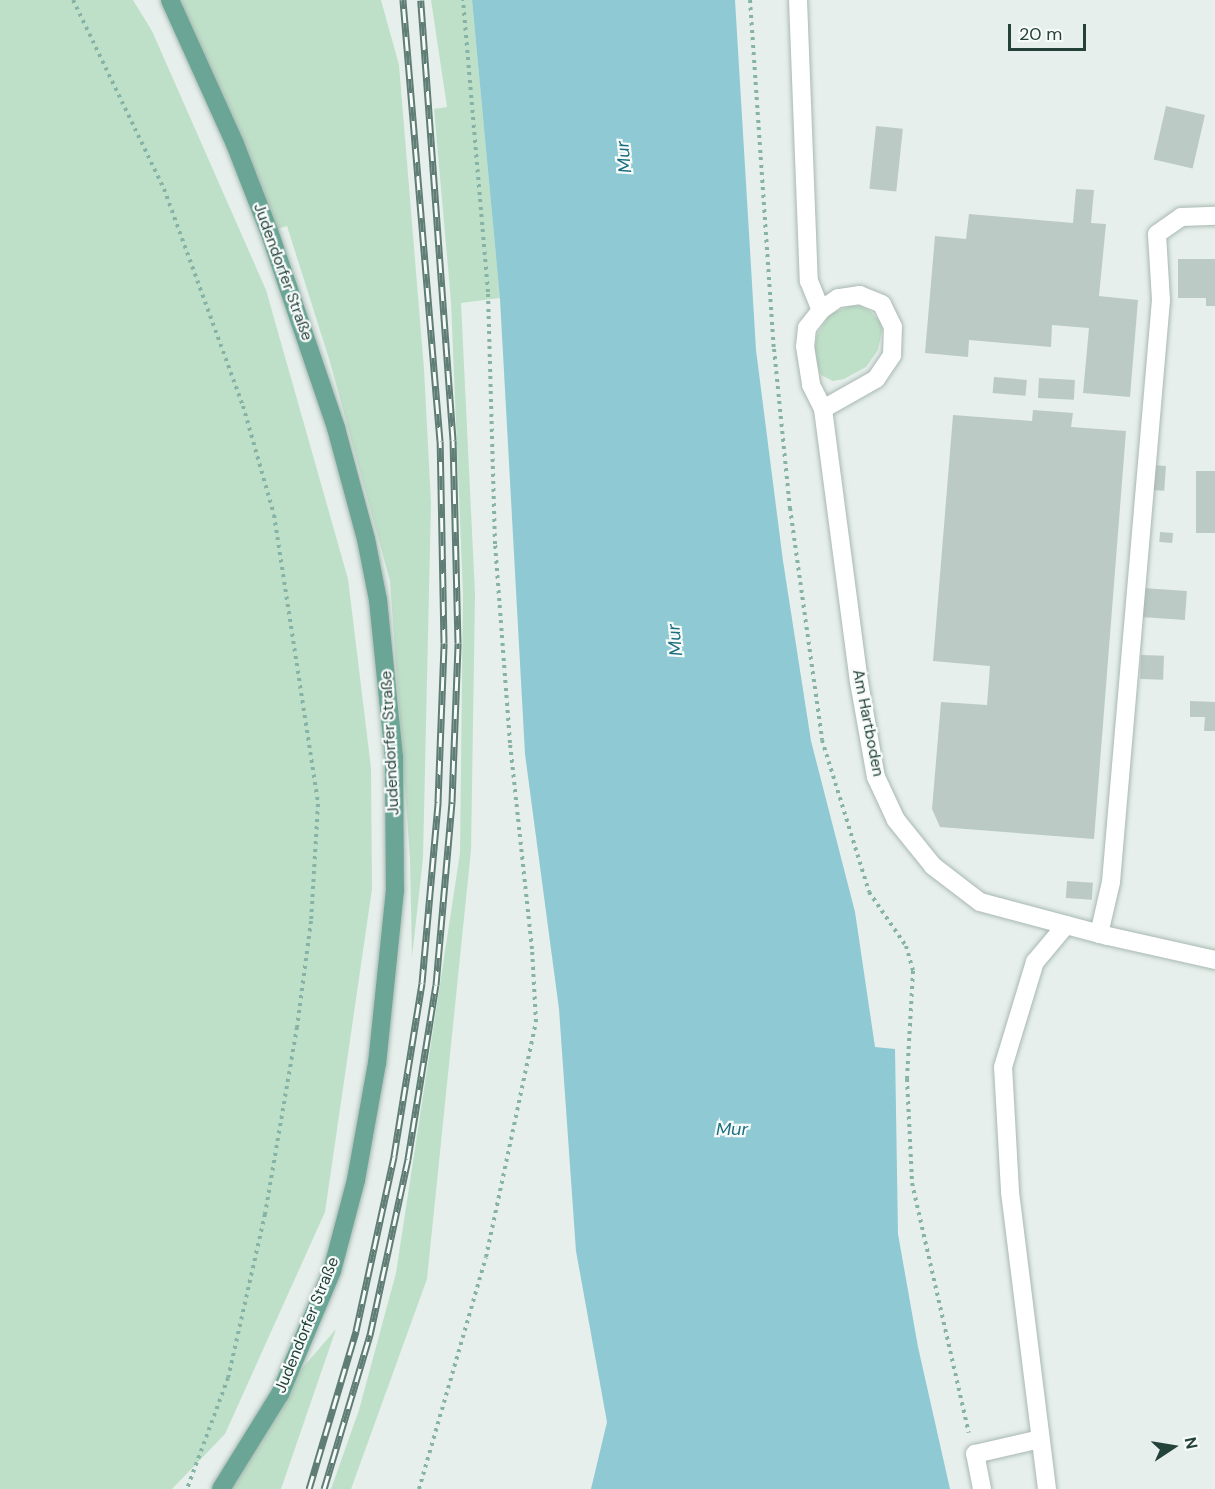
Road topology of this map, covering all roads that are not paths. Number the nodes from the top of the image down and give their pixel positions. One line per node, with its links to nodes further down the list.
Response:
1 (170, 0): 10 (main road, Judendorfer Straße)
2 (798, 0): 4 (street)
3 (1215, 216): 7 (street)
4 (820, 310): 5 (street, Am Hartboden); 5 (street)
5 (823, 409): 6 (street, Am Hartboden)
6 (1066, 925): 7 (street, Am Hartboden); 9 (street)
7 (1099, 934): 8 (street, Am Hartboden)
8 (1215, 960)
9 (1041, 1439): 11 (street); 12 (street)
10 (221, 1489)
11 (982, 1489)
12 (1047, 1489)

